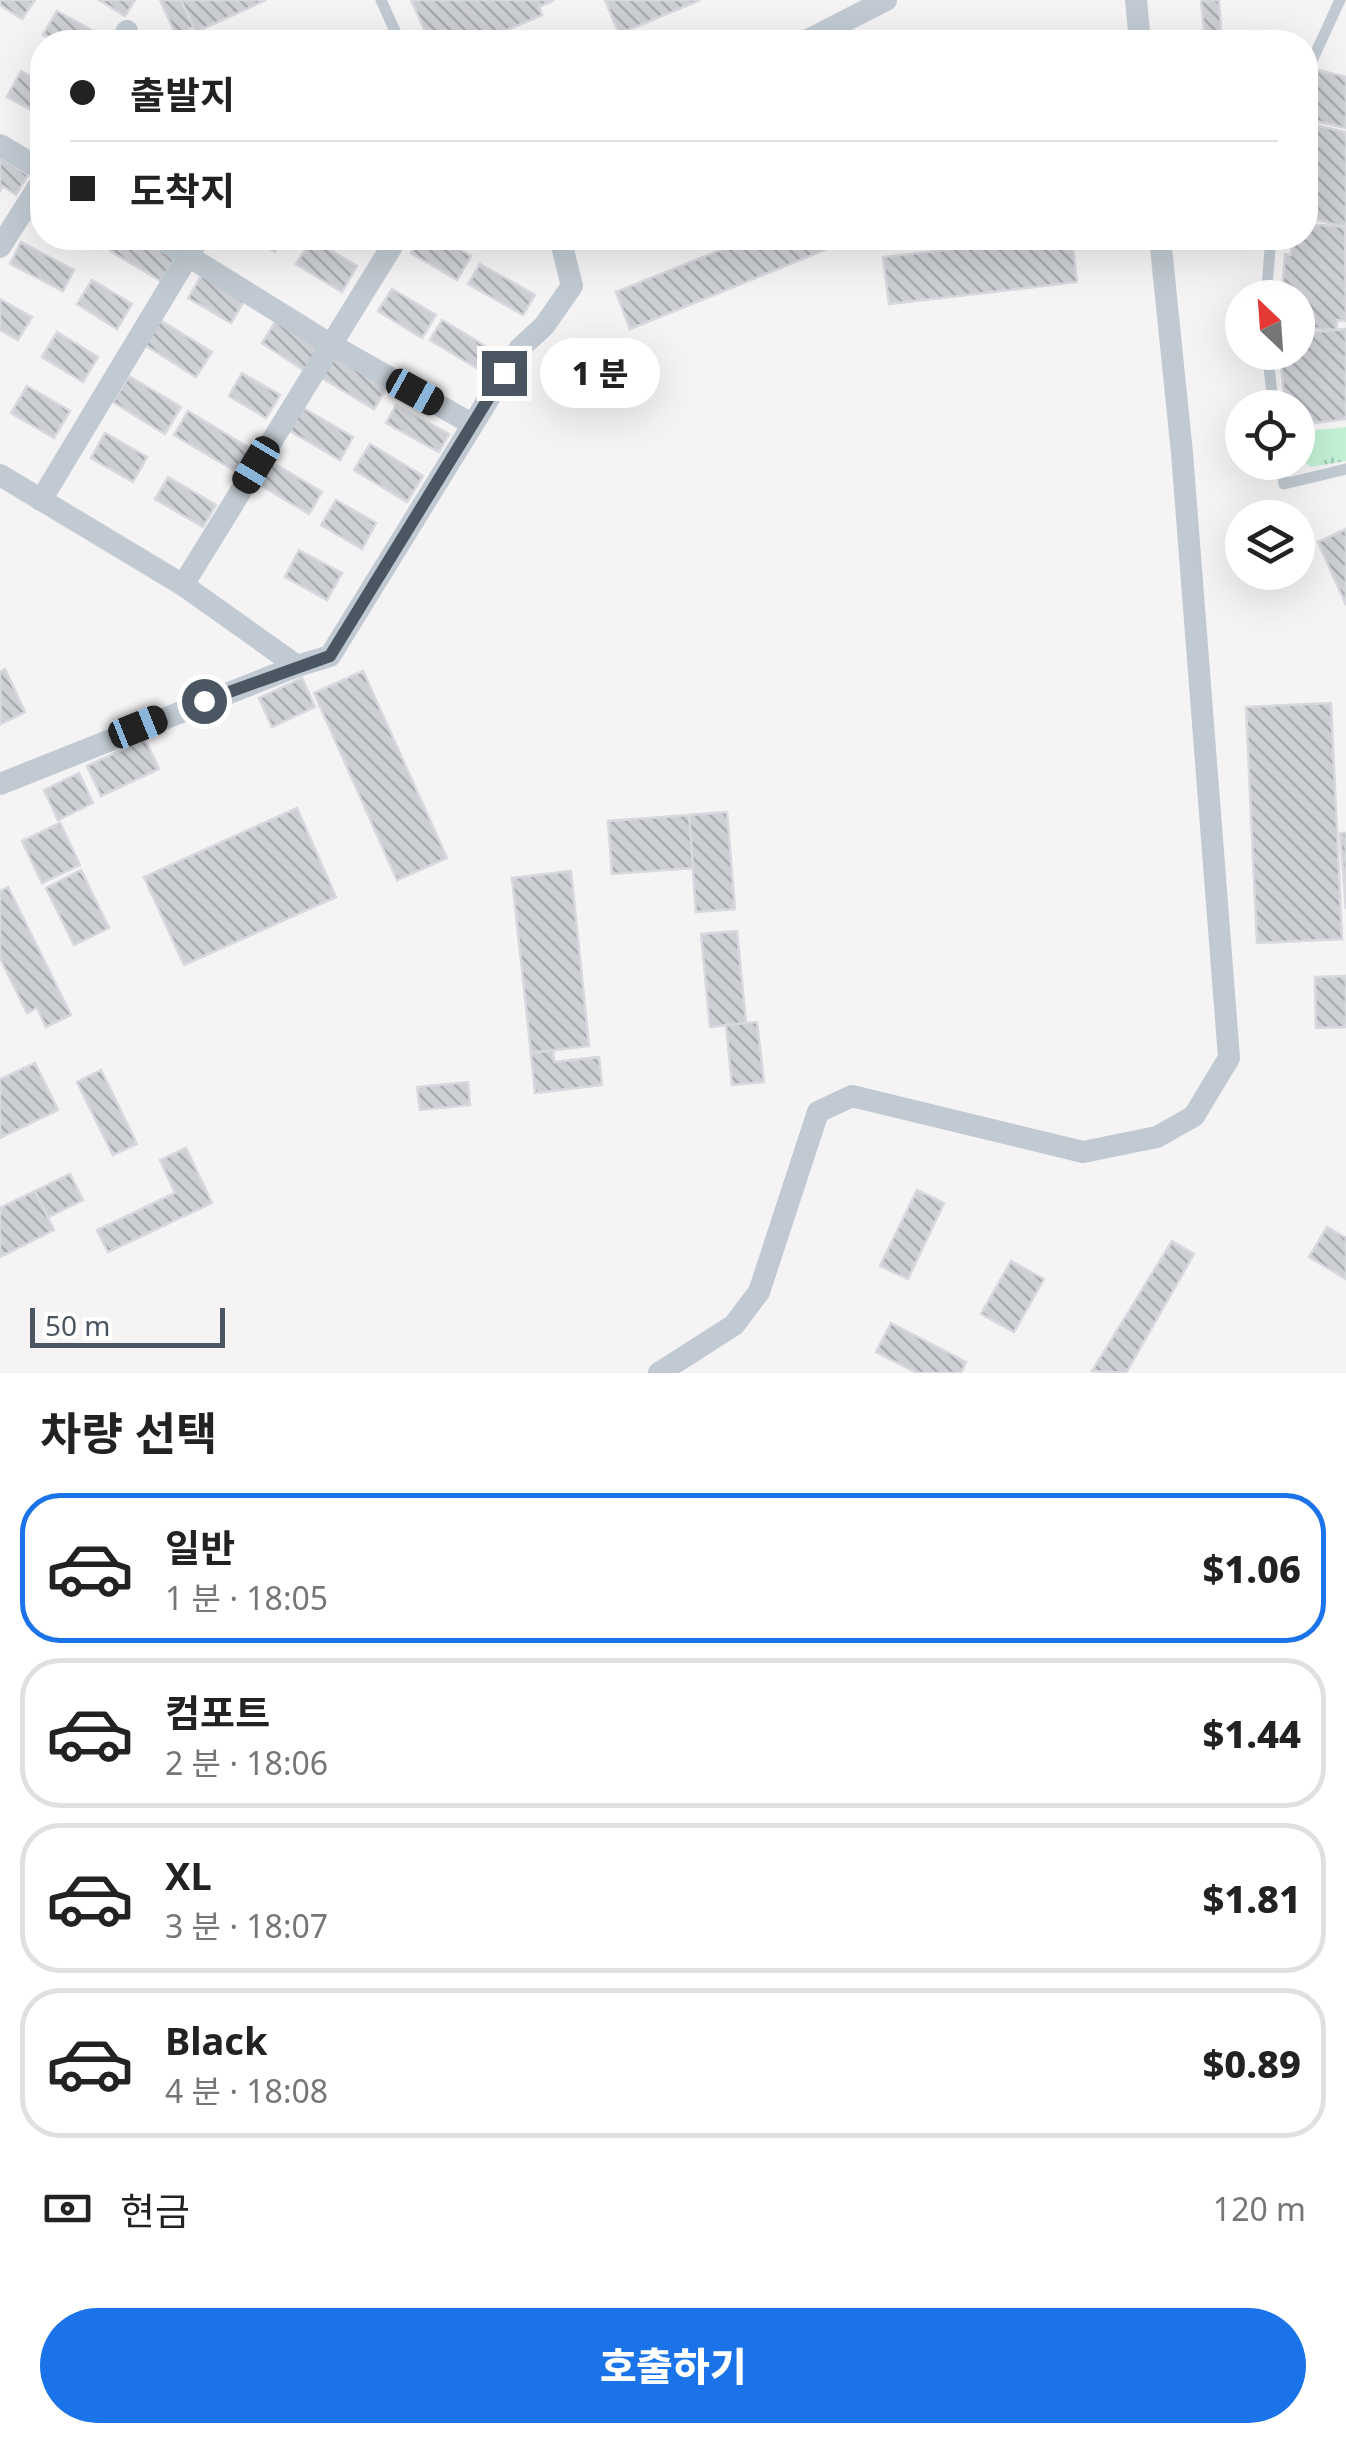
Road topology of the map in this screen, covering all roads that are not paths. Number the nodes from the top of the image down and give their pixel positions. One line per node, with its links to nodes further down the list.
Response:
1 (381, 0): 5 (lane)
2 (886, 0): 6 (street)
3 (1136, 0): 7 (street)
4 (1340, 0): 8 (lane)
5 (395, 30)
6 (827, 30)
7 (1139, 30)
8 (1318, 48)
9 (0, 146): 10 (street)
10 (30, 163)
11 (30, 200): 12 (street)
12 (0, 248)
13 (192, 250): 25 (street)
14 (200, 250): 20 (street)
15 (389, 250): 20 (street)
16 (563, 250): 21 (street)
17 (1161, 250): 29 (street)
18 (1270, 250): 19 (lane)
19 (1268, 280)
20 (330, 344): 21 (street); 26 (street)
21 (472, 424): 27 (street)
22 (1346, 469): 24 (lane)
23 (0, 476): 25 (street)
24 (1315, 476)
25 (42, 500): 26 (street)
26 (183, 586): 27 (street)
27 (297, 666): 28 (street)
28 (0, 784)
29 (659, 1373)

